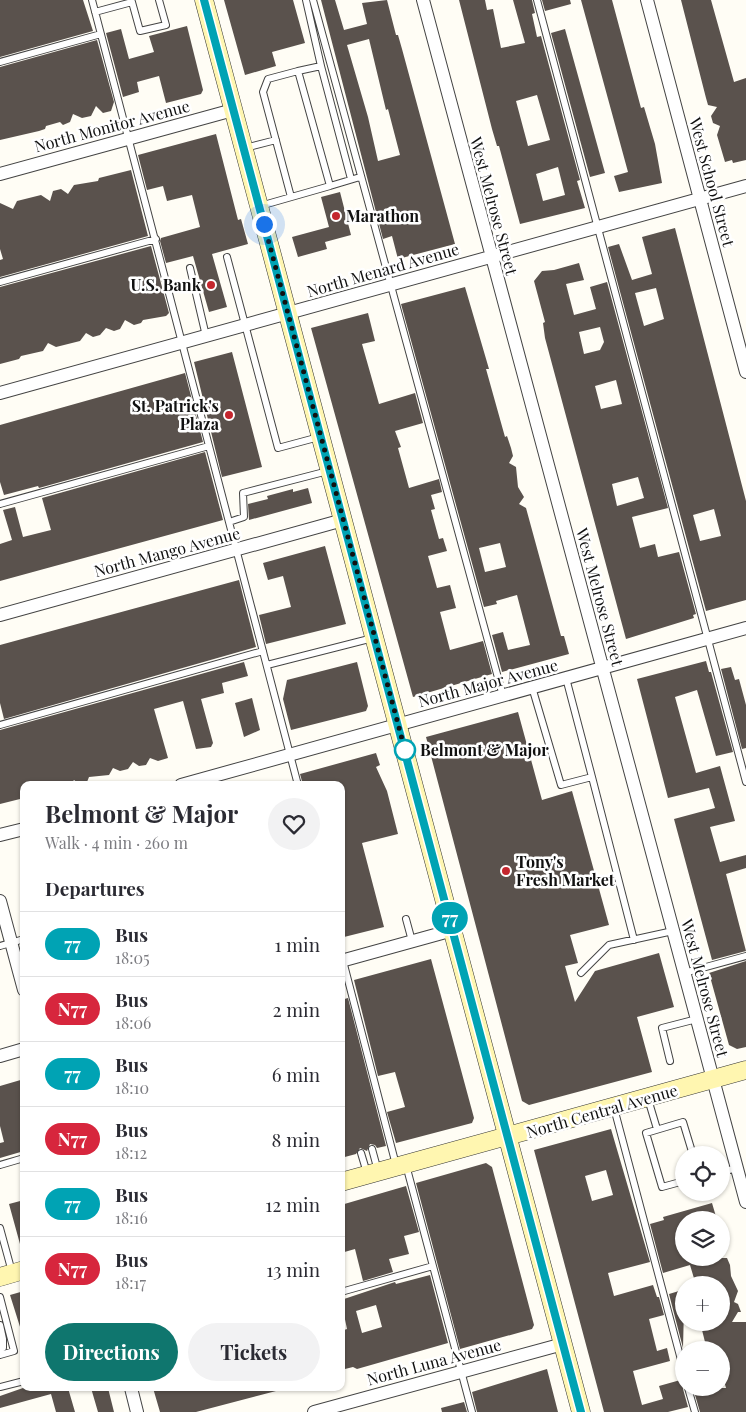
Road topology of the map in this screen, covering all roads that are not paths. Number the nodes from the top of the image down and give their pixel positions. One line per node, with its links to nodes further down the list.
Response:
1 (92, 0): 9 (lane)
2 (159, 0): 9 (lane)
3 (204, 0): 14 (main road)
4 (306, 0): 12 (lane)
5 (313, 0): 19 (lane)
6 (422, 0): 29 (street, West Melrose Street)
7 (536, 0): 26 (lane)
8 (647, 0): 24 (street, West School Street)
9 (95, 12): 10 (lane)
10 (101, 34): 11 (lane); 15 (lane)
11 (0, 62)
12 (321, 66): 13 (lane); 20 (lane)
13 (298, 71): 16 (lane); 21 (lane)
14 (233, 110): 15 (street, North Monitor Avenue); 17 (main road)
15 (129, 138): 18 (street, North Monitor Avenue); 27 (lane)
16 (276, 140): 17 (lane); 23 (lane)
17 (244, 148): 25 (main road)
18 (0, 174)
19 (360, 177): 20 (lane); 32 (lane)
20 (351, 179): 21 (lane)
21 (330, 186): 23 (lane)
22 (746, 186): 24 (street, North Menard Avenue)
23 (291, 197): 25 (lane)
24 (700, 199): 26 (street, North Menard Avenue); 37 (street, West School Street)
25 (259, 206): 33 (main road)
26 (597, 227): 29 (street, North Menard Avenue); 49 (lane)
27 (156, 239): 31 (lane); 36 (lane)
28 (227, 257): 34 (lane)
29 (492, 257): 32 (street, North Menard Avenue); 52 (street, West Melrose Street)
30 (190, 268): 35 (lane)
31 (0, 282)
32 (390, 285): 33 (street, North Menard Avenue); 55 (lane)
33 (288, 314): 34 (street, North Menard Avenue); 39 (main road)
34 (246, 325): 35 (street, North Menard Avenue); 39 (lane)
35 (206, 336): 36 (street, North Menard Avenue)
36 (183, 343): 38 (street, North Menard Avenue); 40 (lane)
37 (746, 372)
38 (0, 392)
39 (321, 437): 41 (main road)
40 (209, 446): 42 (lane); 44 (lane)
41 (330, 470): 43 (main road); 44 (lane)
42 (0, 504)
43 (343, 520): 45 (street, North Mango Avenue); 48 (main road)
44 (229, 522): 45 (lane)
45 (236, 549): 46 (street, North Mango Avenue); 50 (lane)
46 (0, 615)
47 (746, 628): 49 (street, North Major Avenue)
48 (374, 638): 51 (lane); 57 (main road)
49 (708, 639): 52 (street, North Major Avenue); 62 (lane)
50 (263, 651): 51 (lane); 56 (lane)
51 (267, 666): 58 (lane)
52 (602, 668): 53 (street, North Major Avenue); 68 (street, West Melrose Street)
53 (566, 678): 54 (street, North Major Avenue); 59 (lane)
54 (532, 687): 55 (street, North Major Avenue); 59 (lane)
55 (503, 696): 57 (street, North Major Avenue)
56 (0, 725)
57 (398, 725): 58 (street, North Major Avenue); 67 (main road)
58 (290, 755): 60 (street, North Major Avenue); 61 (lane)
59 (592, 777): 69 (lane)
60 (196, 781)
61 (297, 781)
62 (746, 782)
63 (20, 829): 64 (street)
64 (0, 835)
65 (0, 901): 71 (street)
66 (406, 919): 70 (lane)
67 (453, 930): 70 (street); 87 (main road)
68 (673, 931): 69 (lane); 76 (street, West Melrose Street)
69 (634, 940): 75 (lane)
70 (412, 941): 73 (street)
71 (12, 942): 77 (street)
72 (746, 956): 76 (lane)
73 (345, 957)
74 (345, 969): 93 (lane)
75 (581, 973)
76 (684, 973): 78 (street, West Melrose Street)
77 (20, 974)
78 (697, 1019): 81 (lane); 83 (street, West Melrose Street)
79 (20, 1050): 80 (street)
80 (0, 1056)
81 (670, 1061)
82 (746, 1070): 83 (main road, North Central Avenue)
83 (713, 1079): 84 (main road, North Central Avenue); 94 (street, West Melrose Street)
84 (648, 1098): 85 (main road, North Central Avenue); 86 (lane)
85 (614, 1107): 87 (main road, North Central Avenue); 107 (lane)
86 (657, 1129): 88 (lane); 98 (lane)
87 (508, 1137): 93 (main road, North Central Avenue); 108 (main road)
88 (690, 1146)
89 (372, 1150): 96 (lane)
90 (361, 1153): 96 (lane)
91 (20, 1159): 92 (lane)
92 (0, 1165)
93 (401, 1166): 96 (main road, North Central Avenue); 102 (lane)
94 (737, 1168): 95 (lane); 99 (street, West Melrose Street)
95 (730, 1170)
96 (373, 1174): 97 (main road, North Central Avenue)
97 (345, 1181)
98 (675, 1183)
99 (744, 1185): 100 (street, West Melrose Street)
100 (746, 1202)
101 (0, 1228): 103 (lane)
102 (433, 1266): 104 (lane); 111 (lane)
103 (12, 1273)
104 (345, 1291)
105 (0, 1298): 110 (lane)
106 (0, 1324): 109 (lane)
107 (676, 1341)
108 (563, 1344): 111 (street, North Luna Avenue); 119 (main road)
109 (0, 1349)
110 (0, 1355)
111 (461, 1372): 117 (street, North Luna Avenue); 118 (lane)
112 (20, 1382): 113 (lane)
113 (0, 1387)
114 (132, 1391): 116 (street)
115 (690, 1396): 120 (lane)
116 (137, 1412)
117 (314, 1412)
118 (472, 1412)
119 (581, 1412)
120 (695, 1412)

